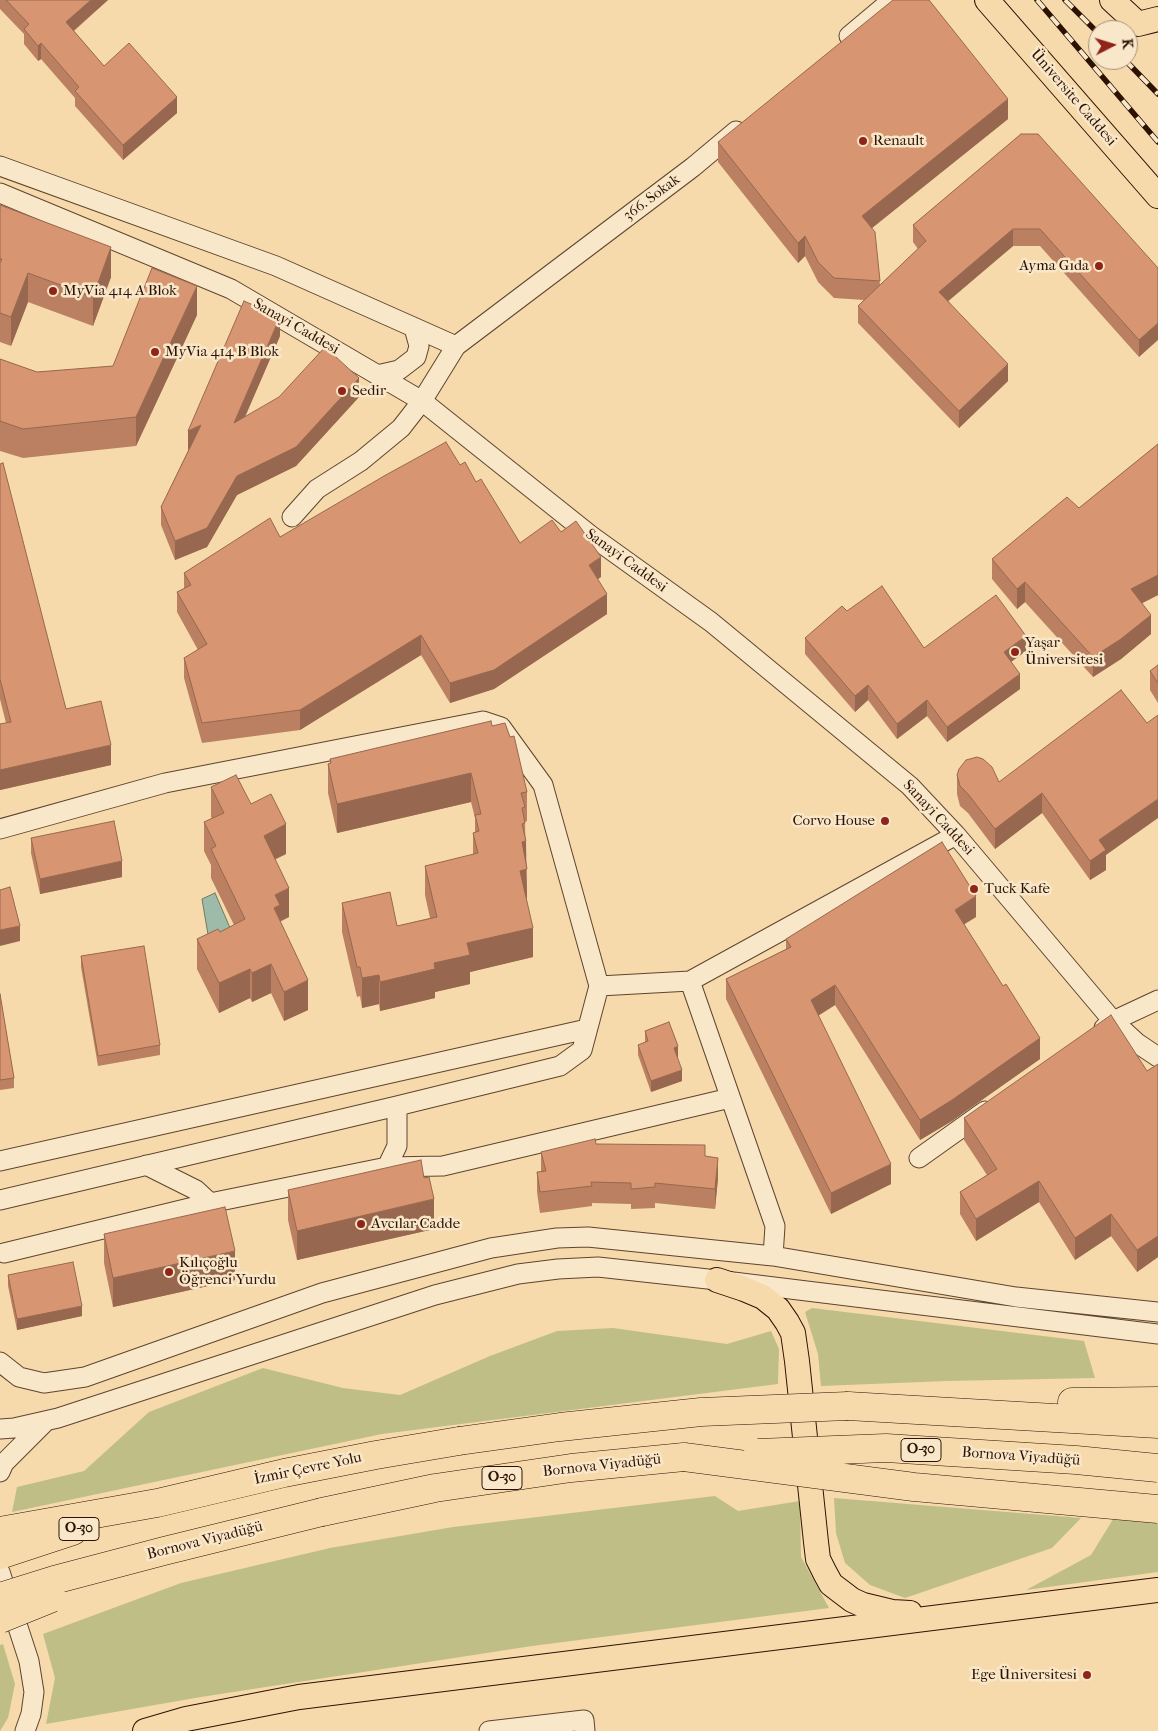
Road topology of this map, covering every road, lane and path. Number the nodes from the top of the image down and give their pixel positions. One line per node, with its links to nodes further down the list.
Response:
1 (892, 0): 5 (street)
2 (987, 0): 9 (main road, Üniversite Caddesi)
3 (1112, 0): 4 (main road)
4 (1158, 19)
5 (838, 45)
6 (747, 122): 11 (street, 366. Sokak)
7 (0, 166): 10 (street)
8 (0, 193): 12 (street, Sanayi Caddesi)
9 (1158, 196)
10 (414, 328): 11 (street); 12 (street)
11 (456, 346): 13 (street, 366. Sokak)
12 (377, 375): 13 (street, Sanayi Caddesi)
13 (422, 401): 14 (street, 366. Sokak); 16 (street, Sanayi Caddesi)
14 (300, 523)
15 (0, 829): 18 (street)
16 (956, 835): 17 (street); 20 (street, Sanayi Caddesi)
17 (690, 982): 18 (street); 24 (street)
18 (599, 986): 21 (street)
19 (1158, 1000): 20 (street)
20 (1114, 1021): 22 (street); 23 (street, Sanayi Caddesi)
21 (587, 1029): 26 (street); 28 (street)
22 (1089, 1038)
23 (1158, 1057)
24 (730, 1098): 30 (street); 34 (street)
25 (1000, 1101): 27 (street)
26 (398, 1106): 29 (street); 30 (street)
27 (919, 1158)
28 (0, 1161)
29 (146, 1165): 31 (street); 32 (street)
30 (387, 1167): 32 (street)
31 (0, 1200)
32 (210, 1203): 33 (street)
33 (4, 1253)
34 (773, 1256): 36 (street); 38 (street)
35 (717, 1280): 37 (street); 41 (street); 55 (main road)
36 (1158, 1312)
37 (1158, 1334)
38 (0, 1362)
39 (1158, 1401): 40 (highway, O-30)
40 (848, 1406): 42 (highway, O-30); 47 (highway, İzmir Çevre Yolu / O-30, bridge)
41 (47, 1420): 43 (street); 46 (street)
42 (1158, 1424)
43 (0, 1429)
44 (684, 1457): 45 (highway, Bornova Viyadüğü / O-30, bridge); 48 (highway, bridge); 50 (highway, Bornova Viyadüğü / O-30, bridge)
45 (1158, 1468)
46 (0, 1472)
47 (158, 1503): 49 (highway); 51 (highway, O-30)
48 (1158, 1509)
49 (0, 1530)
50 (164, 1550): 54 (highway, Bornova Viyadüğü / O-30, bridge); 56 (highway, bridge)
51 (0, 1555)
52 (0, 1572): 57 (street)
53 (1158, 1590): 55 (main road)
54 (0, 1597)
55 (954, 1615): 58 (main road)
56 (0, 1619)
57 (25, 1731)
58 (146, 1731)
59 (489, 1731): 60 (street)
60 (585, 1731)

